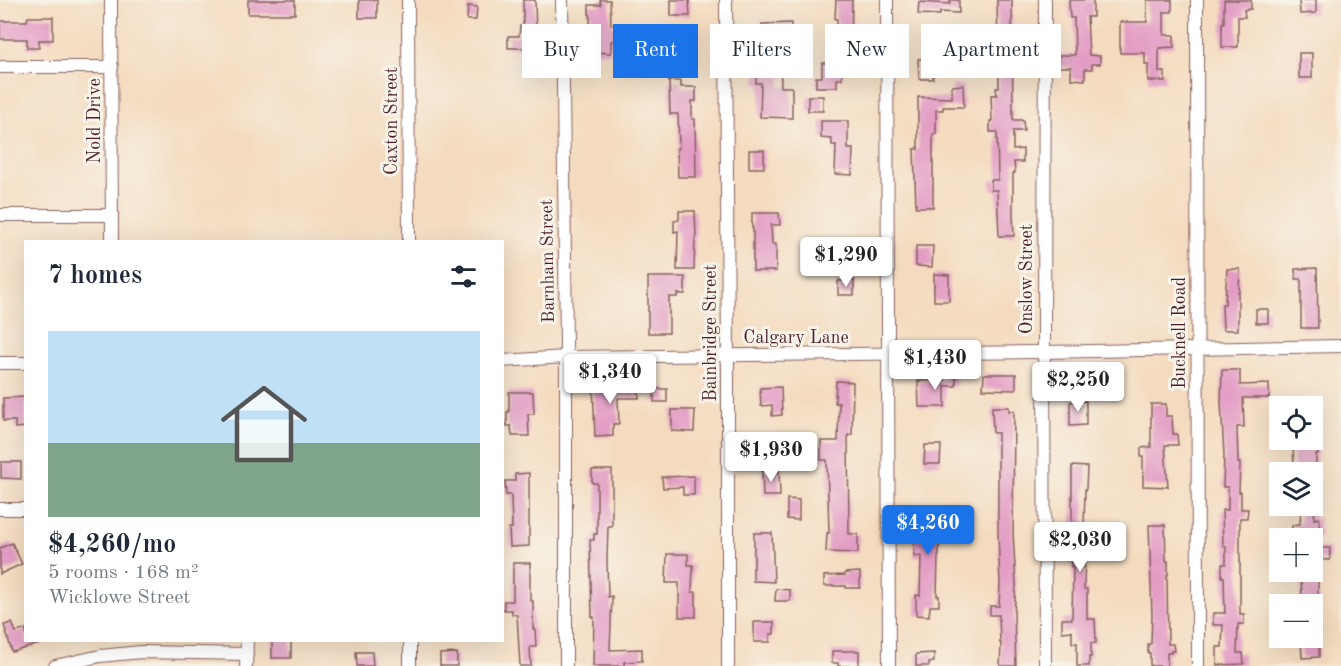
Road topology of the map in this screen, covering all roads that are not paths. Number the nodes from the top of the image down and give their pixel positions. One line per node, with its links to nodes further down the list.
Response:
1 (111, 0): 9 (street, Nold Drive)
2 (408, 0): 13 (street, Caxton Street)
3 (562, 0): 19 (street, Barnham Street)
4 (726, 0): 18 (street, Bainbridge Street)
5 (887, 0): 17 (street)
6 (1044, 0): 16 (street, Onslow Street)
7 (1197, 0): 15 (street, Bucknell Road)
8 (0, 67): 9 (street)
9 (112, 68): 10 (street, Nold Drive)
10 (112, 214): 11 (street); 12 (street, Nold Drive)
11 (0, 215)
12 (112, 240)
13 (409, 240)
14 (1341, 346): 15 (street, Calgary Lane)
15 (1197, 349): 16 (street, Calgary Lane); 34 (street, Bucknell Road)
16 (1044, 352): 17 (street, Calgary Lane); 33 (street, Onslow Street)
17 (889, 354): 18 (street, Calgary Lane); 32 (street)
18 (728, 355): 19 (street, Calgary Lane); 31 (street, Bainbridge Street)
19 (566, 357): 20 (street, Calgary Lane); 30 (street, Barnham Street)
20 (504, 361)
21 (0, 363): 22 (street)
22 (24, 363)
23 (0, 509): 24 (street)
24 (24, 509)
25 (247, 642): 27 (street)
26 (410, 642): 29 (street)
27 (247, 660): 28 (street)
28 (55, 666)
29 (410, 666)
30 (566, 666)
31 (728, 666)
32 (889, 666)
33 (1045, 666)
34 (1198, 666)

